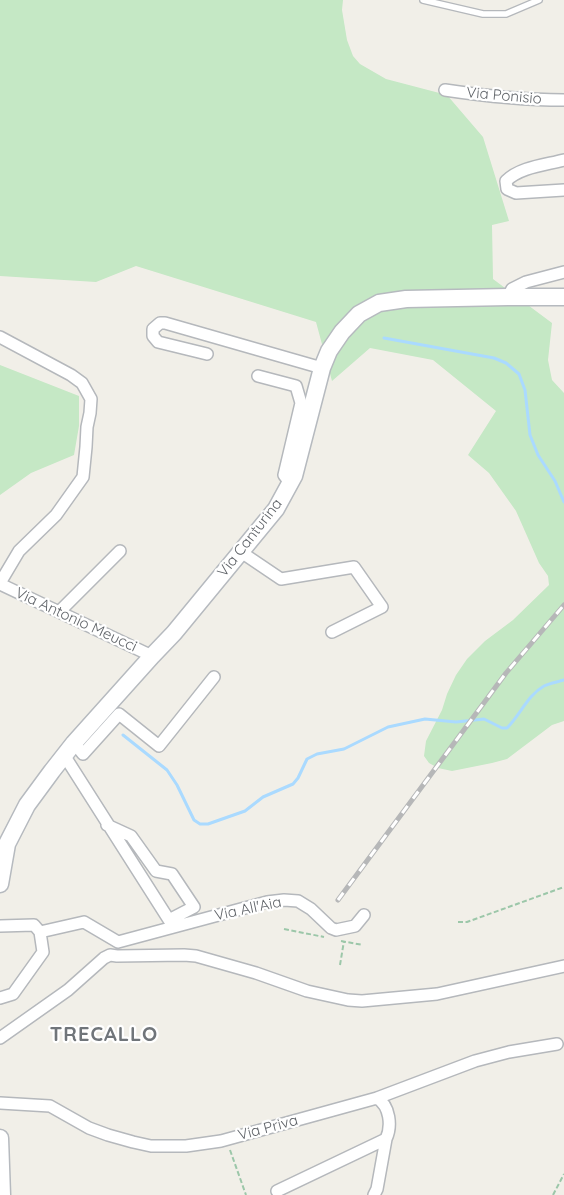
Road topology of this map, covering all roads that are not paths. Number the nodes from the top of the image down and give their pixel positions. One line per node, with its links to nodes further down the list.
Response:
1 (423, 0): 2 (lane)
2 (539, 0)
3 (445, 90): 4 (street, Via Ponisio)
4 (564, 100)
5 (564, 160): 6 (street)
6 (564, 190)
7 (564, 272): 8 (street)
8 (508, 297): 9 (main road, Via Canturina); 12 (main road, Via Canturina)
9 (564, 298)
10 (0, 337): 17 (street, Via Antonio Meucci)
11 (207, 354): 12 (street)
12 (322, 368): 14 (main road, Via Canturina)
13 (258, 376): 14 (street)
14 (290, 483): 16 (main road, Via Canturina)
15 (120, 551): 18 (street)
16 (240, 552): 19 (street); 20 (main road, Via Canturina)
17 (0, 583): 18 (street, Via Antonio Meucci)
18 (59, 612): 20 (street, Via Antonio Meucci)
19 (332, 632)
20 (152, 656): 22 (main road, Via Canturina)
21 (214, 677): 22 (street)
22 (69, 749): 23 (street); 24 (main road, Via Canturina)
23 (107, 825): 23 (street)
24 (0, 884)
25 (364, 914): 27 (street, Via All'Aia)
26 (0, 926): 27 (street)
27 (40, 932): 29 (street)
28 (564, 966): 30 (street)
29 (0, 998)
30 (0, 1038)
31 (557, 1044): 32 (street, Via Priva)
32 (377, 1098): 33 (street, Via Priva); 35 (street)
33 (0, 1103)
34 (0, 1138): 37 (main road)
35 (386, 1138): 36 (street); 38 (street)
36 (276, 1190)
37 (2, 1192)
38 (374, 1195)

